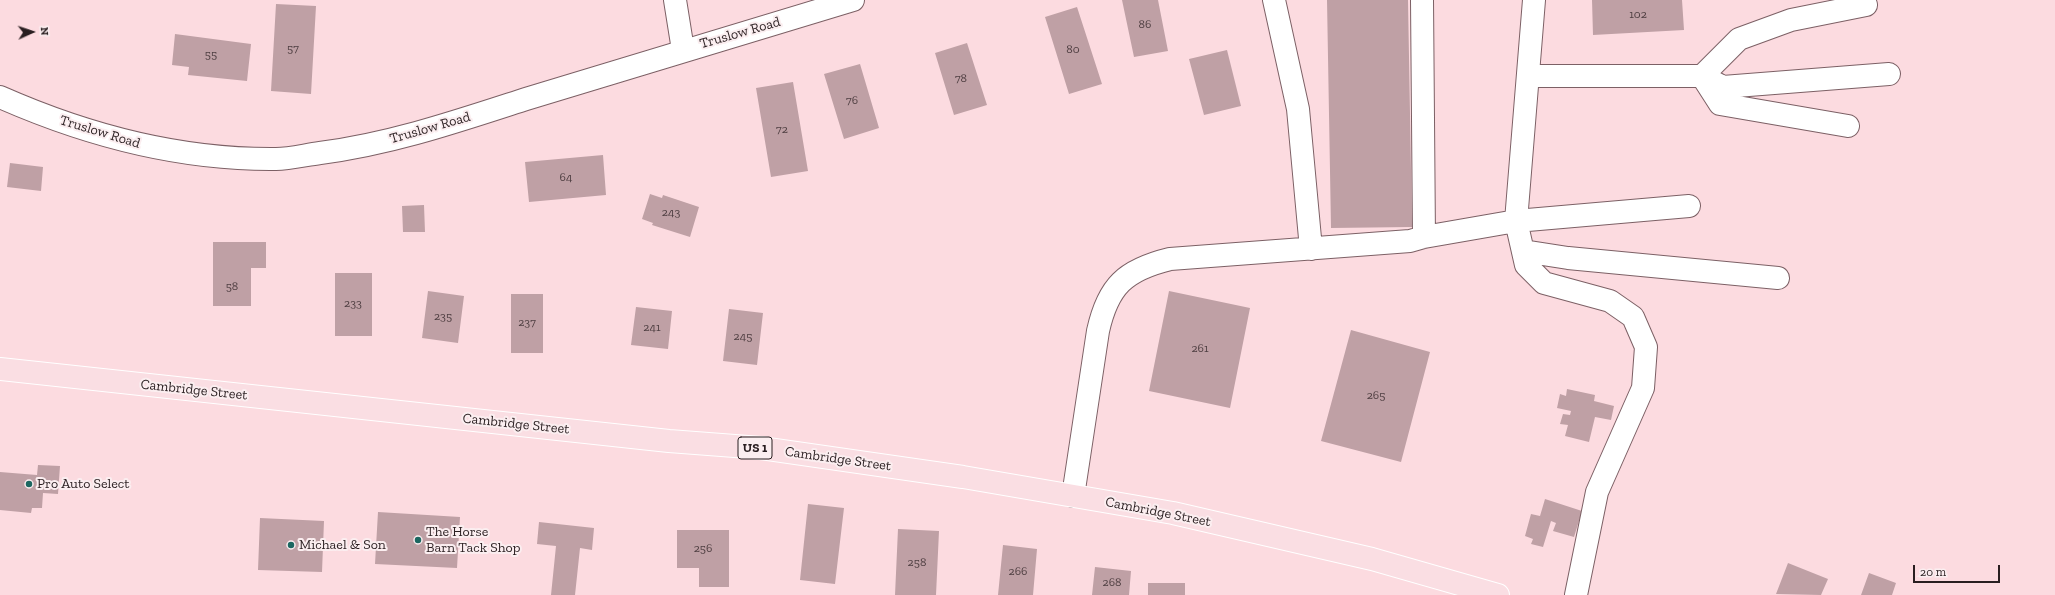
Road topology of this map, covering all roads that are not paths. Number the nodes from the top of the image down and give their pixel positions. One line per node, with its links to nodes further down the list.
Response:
1 (675, 0): 7 (street)
2 (853, 0): 7 (street, Truslow Road)
3 (1274, 0): 16 (street)
4 (1422, 0): 15 (street)
5 (1534, 0): 9 (street)
6 (1866, 5): 10 (street)
7 (683, 50): 11 (street, Truslow Road)
8 (1889, 74): 10 (street)
9 (1528, 76): 10 (street); 14 (street)
10 (1702, 76): 12 (street)
11 (0, 97)
12 (1848, 126)
13 (1689, 206): 14 (street)
14 (1516, 221): 15 (street); 17 (street)
15 (1424, 237): 16 (street)
16 (1312, 249): 20 (street)
17 (1523, 251): 18 (street); 22 (street)
18 (1778, 278)
19 (0, 369): 20 (main road, Cambridge Street / US 1)
20 (1072, 496): 21 (main road, Cambridge Street / US 1)
21 (1498, 595)
22 (1576, 595)

